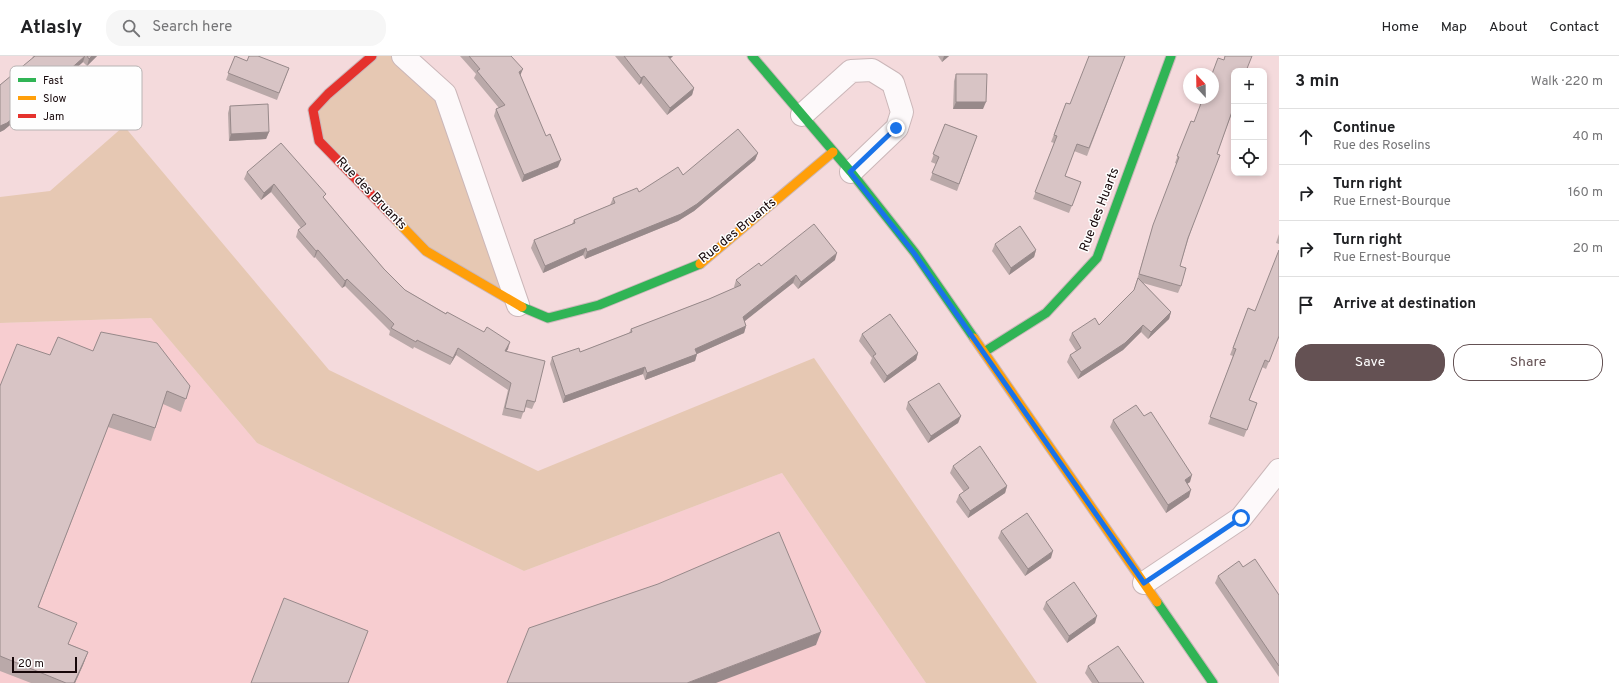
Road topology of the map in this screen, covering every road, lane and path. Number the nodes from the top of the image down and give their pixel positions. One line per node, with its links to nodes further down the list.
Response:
1 (372, 56): 8 (street, Rue des Bruants)
2 (403, 56): 8 (street)
3 (752, 56): 5 (street)
4 (1172, 56): 9 (street, Rue des Huarts)
5 (802, 115): 6 (street); 7 (street)
6 (833, 152): 7 (street); 8 (street, Rue des Bruants)
7 (850, 172): 9 (street)
8 (518, 305)
9 (984, 352): 11 (street)
10 (1279, 470): 11 (street)
11 (1144, 583): 12 (street)
12 (1213, 683)

